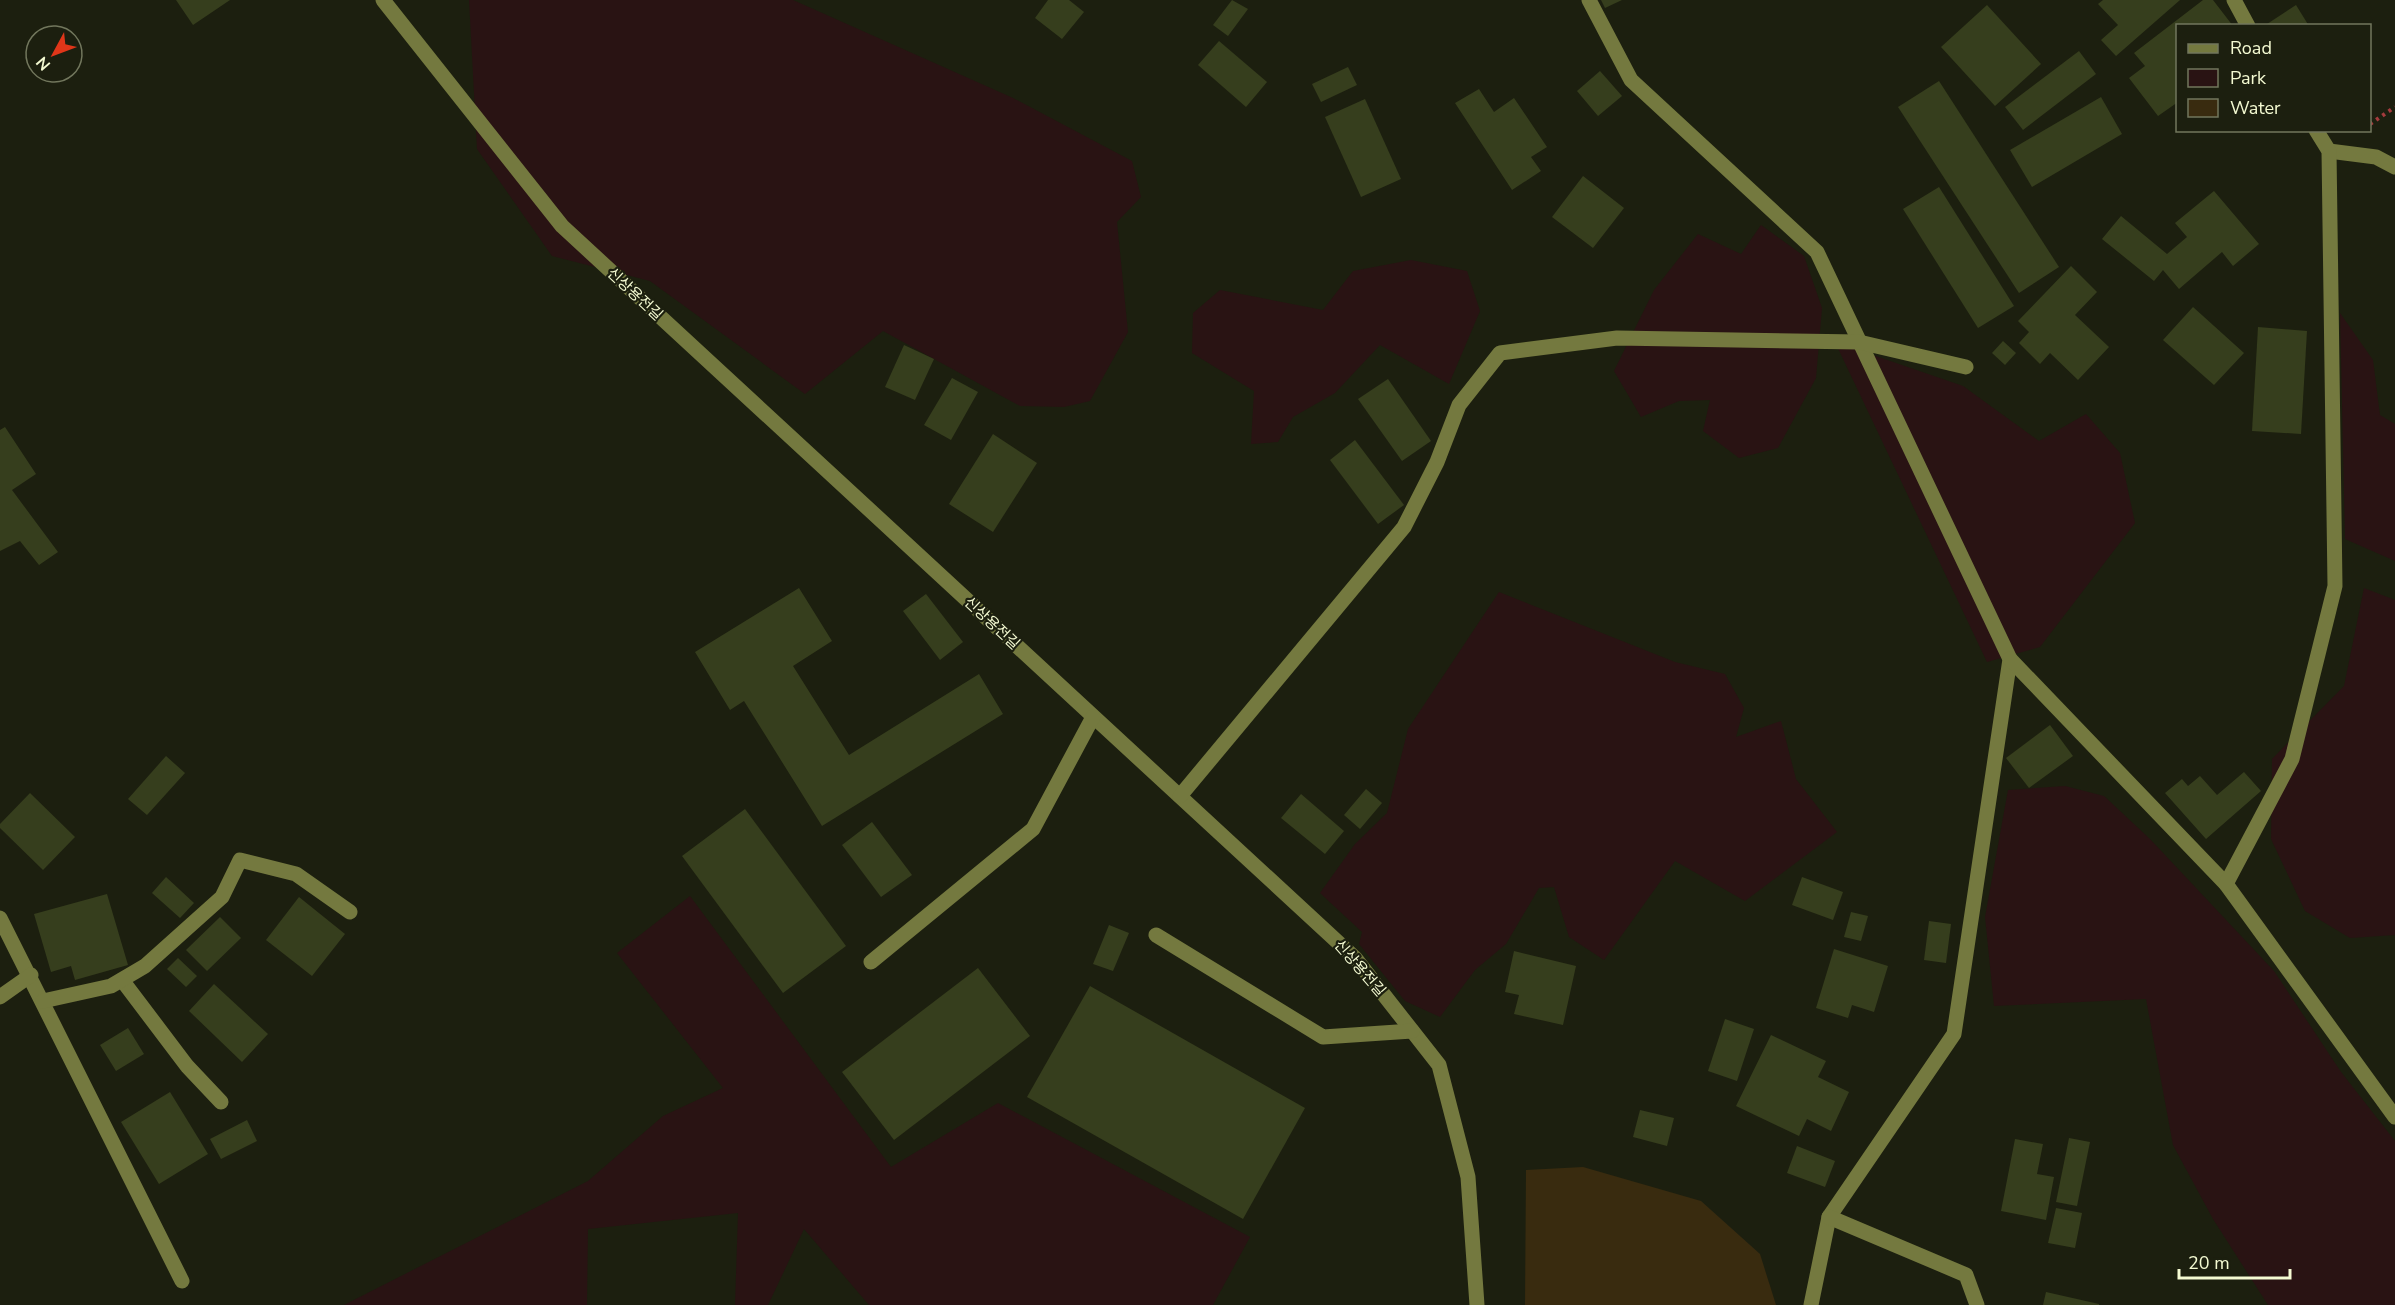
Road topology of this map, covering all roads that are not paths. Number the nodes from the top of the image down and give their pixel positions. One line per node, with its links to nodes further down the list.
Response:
1 (383, 0): 11 (street, 신상용전길)
2 (1589, 0): 8 (street)
3 (2234, 0): 4 (street)
4 (2247, 24)
5 (2317, 132): 6 (street)
6 (2329, 151): 7 (street); 13 (street)
7 (2395, 167)
8 (1859, 342): 9 (street); 10 (street); 12 (street)
9 (1966, 367)
10 (2010, 659): 13 (street); 25 (street)
11 (1093, 717): 12 (street, 신상용전길); 17 (street)
12 (1179, 796): 22 (street, 신상용전길)
13 (2226, 884): 24 (street)
14 (350, 912): 19 (street)
15 (0, 918): 18 (street)
16 (1156, 935): 22 (street)
17 (871, 962)
18 (31, 975): 20 (street); 21 (street)
19 (122, 980): 21 (street); 23 (street)
20 (0, 997)
21 (43, 1001): 26 (street)
22 (1412, 1031): 27 (street, 신상용전길)
23 (221, 1102)
24 (2395, 1118)
25 (1829, 1217): 28 (street); 29 (street)
26 (182, 1281)
27 (1477, 1305)
28 (1811, 1305)
29 (1977, 1305)

